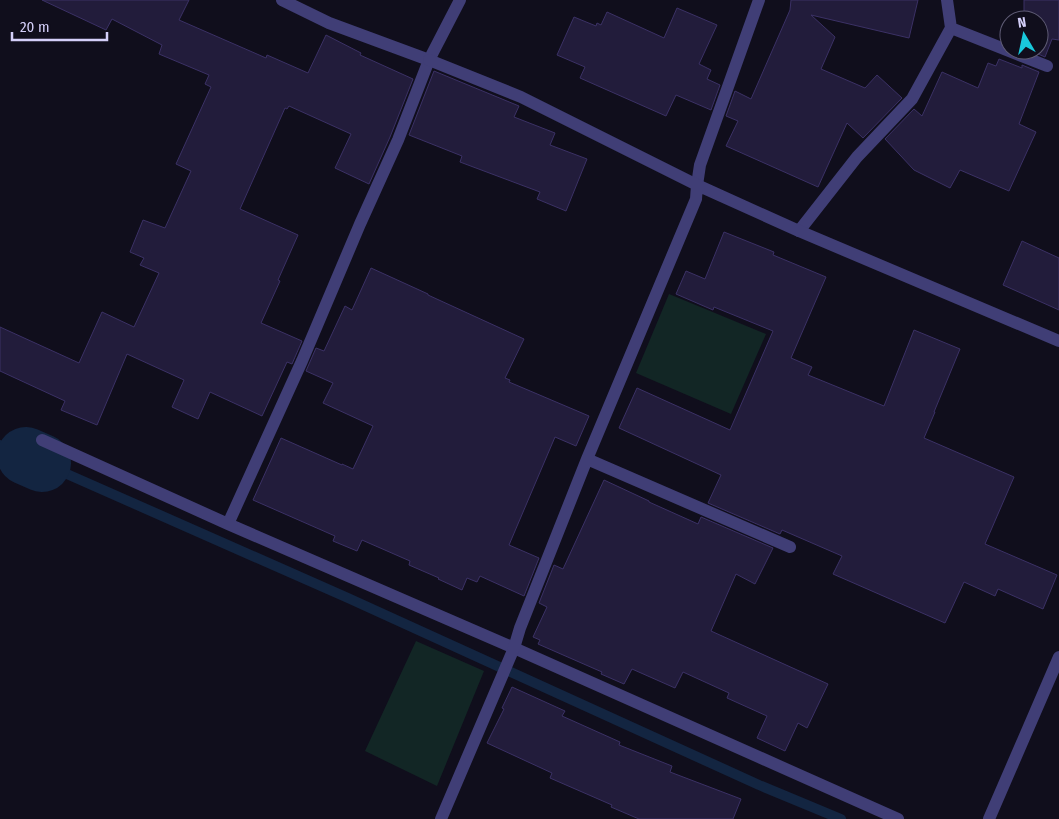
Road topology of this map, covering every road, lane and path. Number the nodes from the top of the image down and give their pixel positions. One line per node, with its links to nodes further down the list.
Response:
1 (282, 0): 6 (street)
2 (460, 0): 6 (street)
3 (759, 0): 8 (street)
4 (947, 0): 5 (street)
5 (951, 28): 7 (street); 9 (street)
6 (429, 60): 8 (street); 13 (street)
7 (1047, 66)
8 (697, 185): 9 (street); 12 (street)
9 (799, 231): 10 (street)
10 (1059, 341)
11 (42, 440): 13 (street)
12 (587, 459): 14 (street); 15 (street)
13 (228, 524): 15 (street)
14 (790, 547)
15 (514, 648): 17 (street); 18 (street)
16 (1059, 657): 19 (street)
17 (442, 819)
18 (898, 819)
19 (989, 819)

